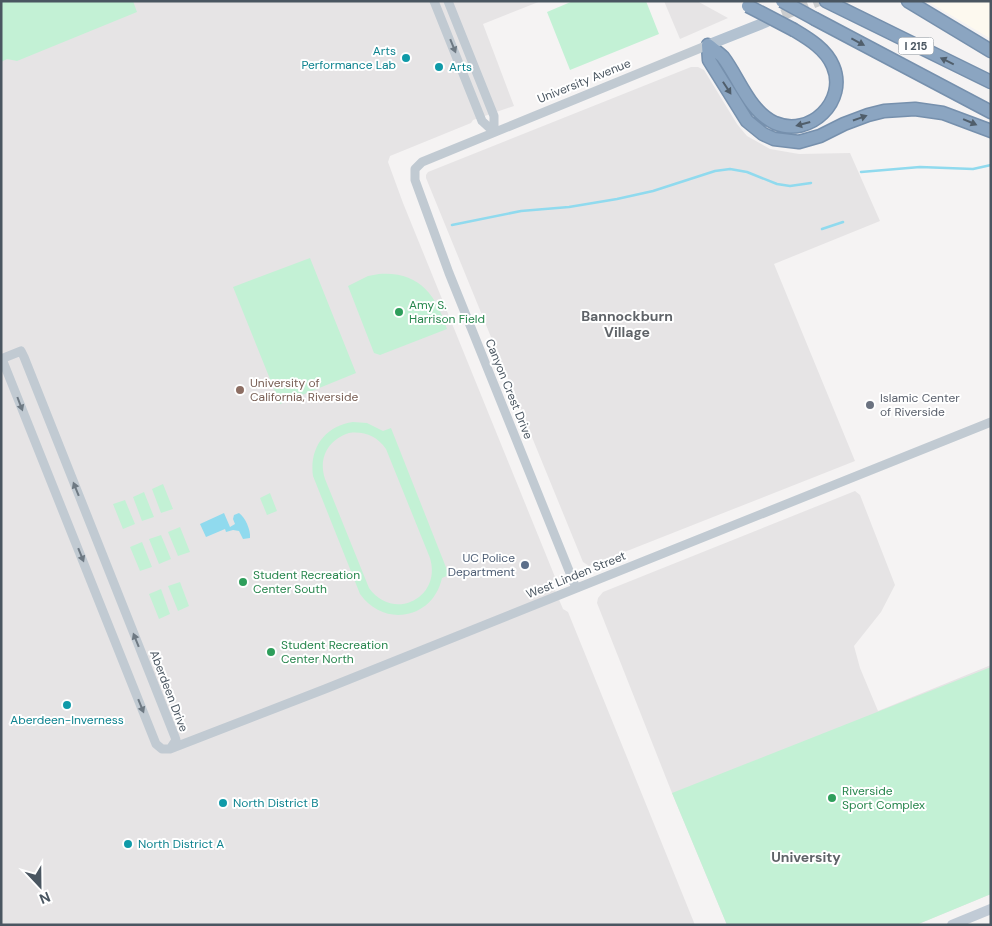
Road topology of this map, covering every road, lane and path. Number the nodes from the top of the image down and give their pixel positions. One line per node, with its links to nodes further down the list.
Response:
1 (434, 1): 13 (street, one-way to 13)
2 (448, 1): 13 (street)
3 (782, 1): 11 (highway, I 215, one-way to 11, bridge)
4 (826, 1): 10 (highway, I 215, one-way to 4)
5 (913, 3): 9 (highway)
6 (743, 4): 8 (highway, one-way to 8, bridge)
7 (766, 22): 8 (main road, University Avenue)
8 (708, 45): 12 (highway, one-way to 12); 13 (street, University Avenue)
9 (991, 51)
10 (991, 82)
11 (991, 112)
12 (991, 131)
13 (494, 132): 14 (street, University Avenue)
14 (415, 169): 17 (street, Canyon Crest Drive)
15 (2, 359): 18 (street, Aberdeen Drive, one-way to 18); 18 (street, Aberdeen Drive, one-way to 15)
16 (991, 422): 17 (street, West Linden Street)
17 (576, 588): 18 (street, West Linden Street)
18 (170, 749)
19 (991, 909): 20 (main road)
20 (952, 925)

